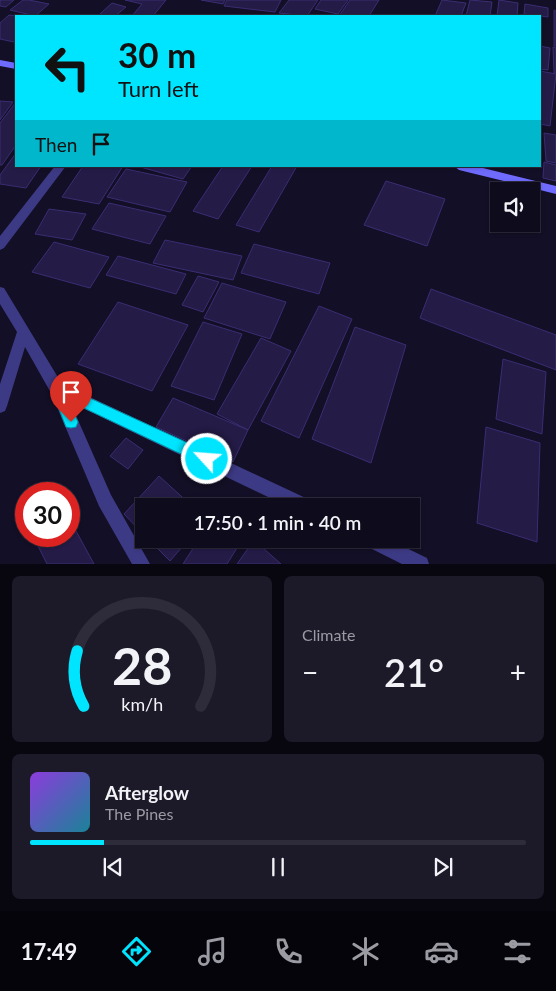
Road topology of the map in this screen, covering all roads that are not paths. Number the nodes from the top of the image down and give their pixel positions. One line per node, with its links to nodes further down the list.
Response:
1 (0, 63): 2 (street)
2 (15, 66)
3 (60, 167): 6 (street)
4 (463, 167): 5 (street)
5 (556, 190)
6 (0, 245)
7 (0, 292): 8 (street)
8 (24, 330): 9 (street); 10 (street)
9 (57, 389): 11 (street); 13 (street)
10 (0, 406)
11 (287, 498)
12 (388, 548): 14 (street)
13 (142, 564)
14 (421, 564)

